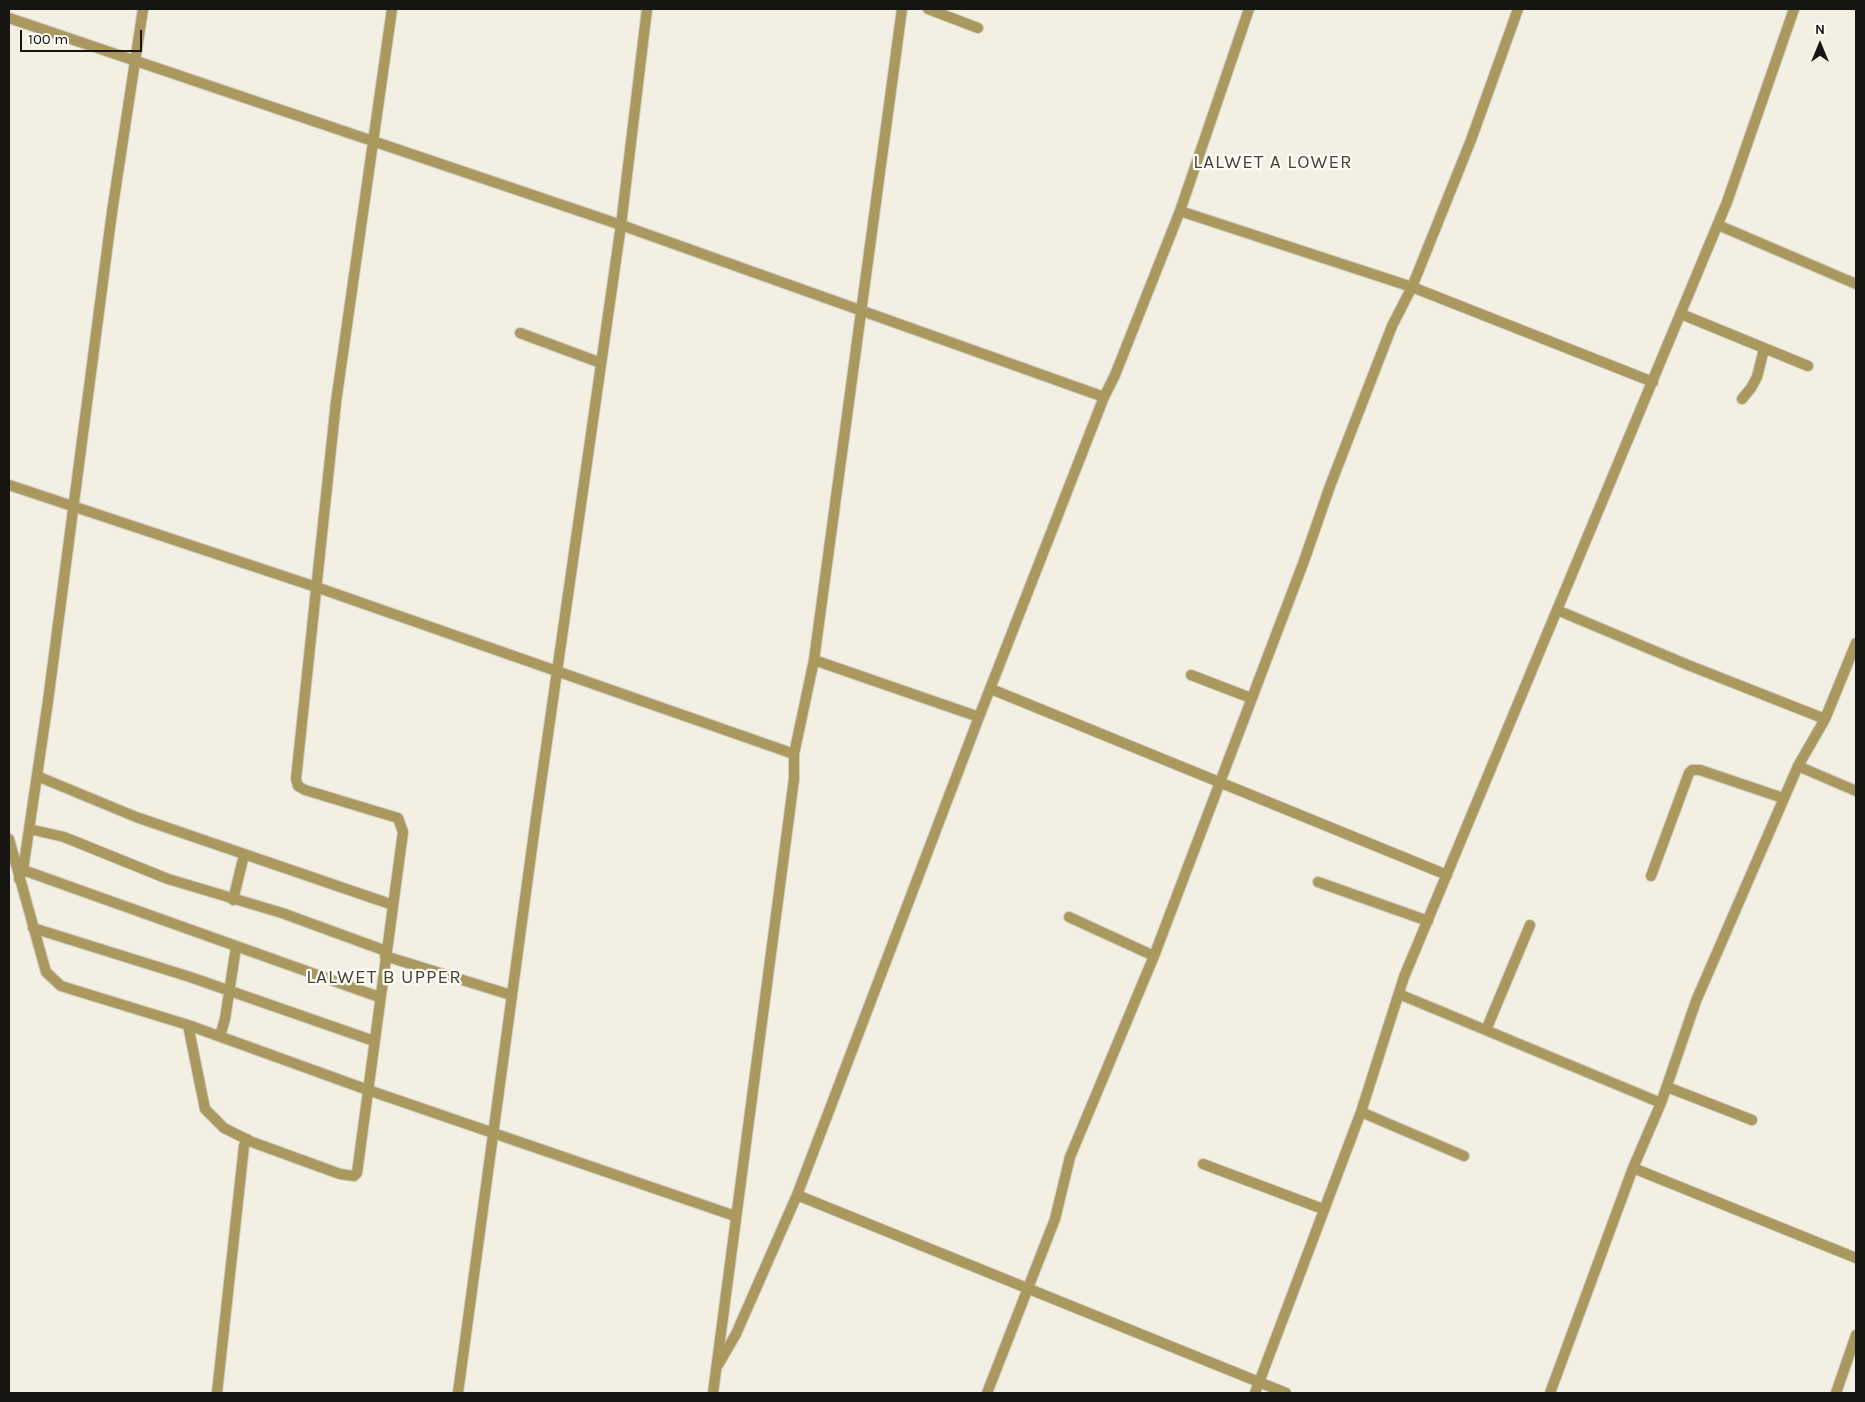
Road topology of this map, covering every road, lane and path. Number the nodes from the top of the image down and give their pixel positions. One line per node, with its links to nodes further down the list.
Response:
1 (11, 9): 10 (street)
2 (143, 9): 12 (street)
3 (392, 9): 13 (street)
4 (647, 9): 15 (street)
5 (902, 9): 19 (street)
6 (928, 9): 11 (street)
7 (1249, 9): 14 (street)
8 (1518, 9): 18 (street)
9 (1794, 9): 16 (street)
10 (9, 18): 12 (street)
11 (978, 28)
12 (136, 62): 13 (street); 29 (street)
13 (374, 142): 15 (street); 30 (street)
14 (1180, 211): 18 (street); 26 (street)
15 (621, 224): 19 (street); 23 (street)
16 (1718, 225): 17 (street); 20 (street)
17 (1856, 284)
18 (1412, 287): 25 (street); 37 (street)
19 (862, 312): 26 (street); 33 (street)
20 (1681, 314): 22 (street); 25 (street)
21 (520, 333): 23 (street)
22 (1764, 349): 24 (street); 27 (street)
23 (601, 362): 34 (street)
24 (1808, 366)
25 (1654, 382): 31 (street)
26 (1104, 397): 36 (street)
27 (1742, 399)
28 (9, 485): 29 (street)
29 (73, 507): 30 (street); 42 (street)
30 (316, 587): 34 (street); 54 (street)
31 (1557, 610): 39 (street); 50 (street)
32 (1856, 642): 39 (street)
33 (814, 660): 38 (street); 40 (street)
34 (557, 673): 40 (street); 64 (street)
35 (1191, 675): 37 (street)
36 (991, 689): 38 (street); 43 (street)
37 (1251, 698): 43 (street)
38 (979, 717): 80 (street)
39 (1824, 719): 41 (street)
40 (794, 754): 82 (street)
41 (1798, 766): 44 (street); 45 (street)
42 (37, 776): 46 (street); 48 (street)
43 (1218, 783): 50 (street); 61 (street)
44 (1856, 791)
45 (1783, 798): 51 (street); 70 (street)
46 (29, 829): 49 (street); 53 (street)
47 (9, 839): 49 (street)
48 (244, 855): 53 (street); 54 (street)
49 (21, 874): 58 (street); 59 (street)
50 (1447, 875): 56 (street)
51 (1651, 876)
52 (1318, 882): 56 (street)
53 (233, 900): 60 (street)
54 (393, 905): 60 (street)
55 (1069, 918): 61 (street)
56 (1428, 921): 63 (street)
57 (1530, 925): 67 (street)
58 (34, 928): 62 (street); 66 (street)
59 (236, 947): 62 (street); 65 (street)
60 (386, 953): 64 (street); 65 (street)
61 (1154, 956): 84 (street)
62 (228, 992): 68 (street); 69 (street)
63 (1399, 994): 67 (street); 73 (street)
64 (511, 995): 75 (street)
65 (379, 997): 69 (street)
66 (188, 1025): 68 (street); 76 (street)
67 (1486, 1030): 72 (street)
68 (220, 1036): 71 (street)
69 (374, 1041): 71 (street)
70 (1667, 1087): 72 (street); 74 (street)
71 (368, 1090): 75 (street); 76 (street)
72 (1661, 1104): 79 (street)
73 (1361, 1112): 77 (street); 81 (street)
74 (1752, 1120)
75 (494, 1134): 82 (street); 89 (street)
76 (247, 1139): 88 (street)
77 (1464, 1156)
78 (1203, 1164): 81 (street)
79 (1633, 1168): 83 (street); 94 (street)
80 (798, 1195): 84 (street); 86 (street)
81 (1324, 1209): 87 (street)
82 (735, 1216): 86 (street)
83 (1856, 1258)
84 (1028, 1289): 87 (street); 91 (street)
85 (1856, 1335): 95 (street)
86 (718, 1365): 90 (street)
87 (1259, 1382): 92 (street); 93 (street)
88 (217, 1393)
89 (458, 1393)
90 (713, 1393)
91 (987, 1393)
92 (1255, 1393)
93 (1286, 1393)
94 (1550, 1393)
95 (1836, 1393)

